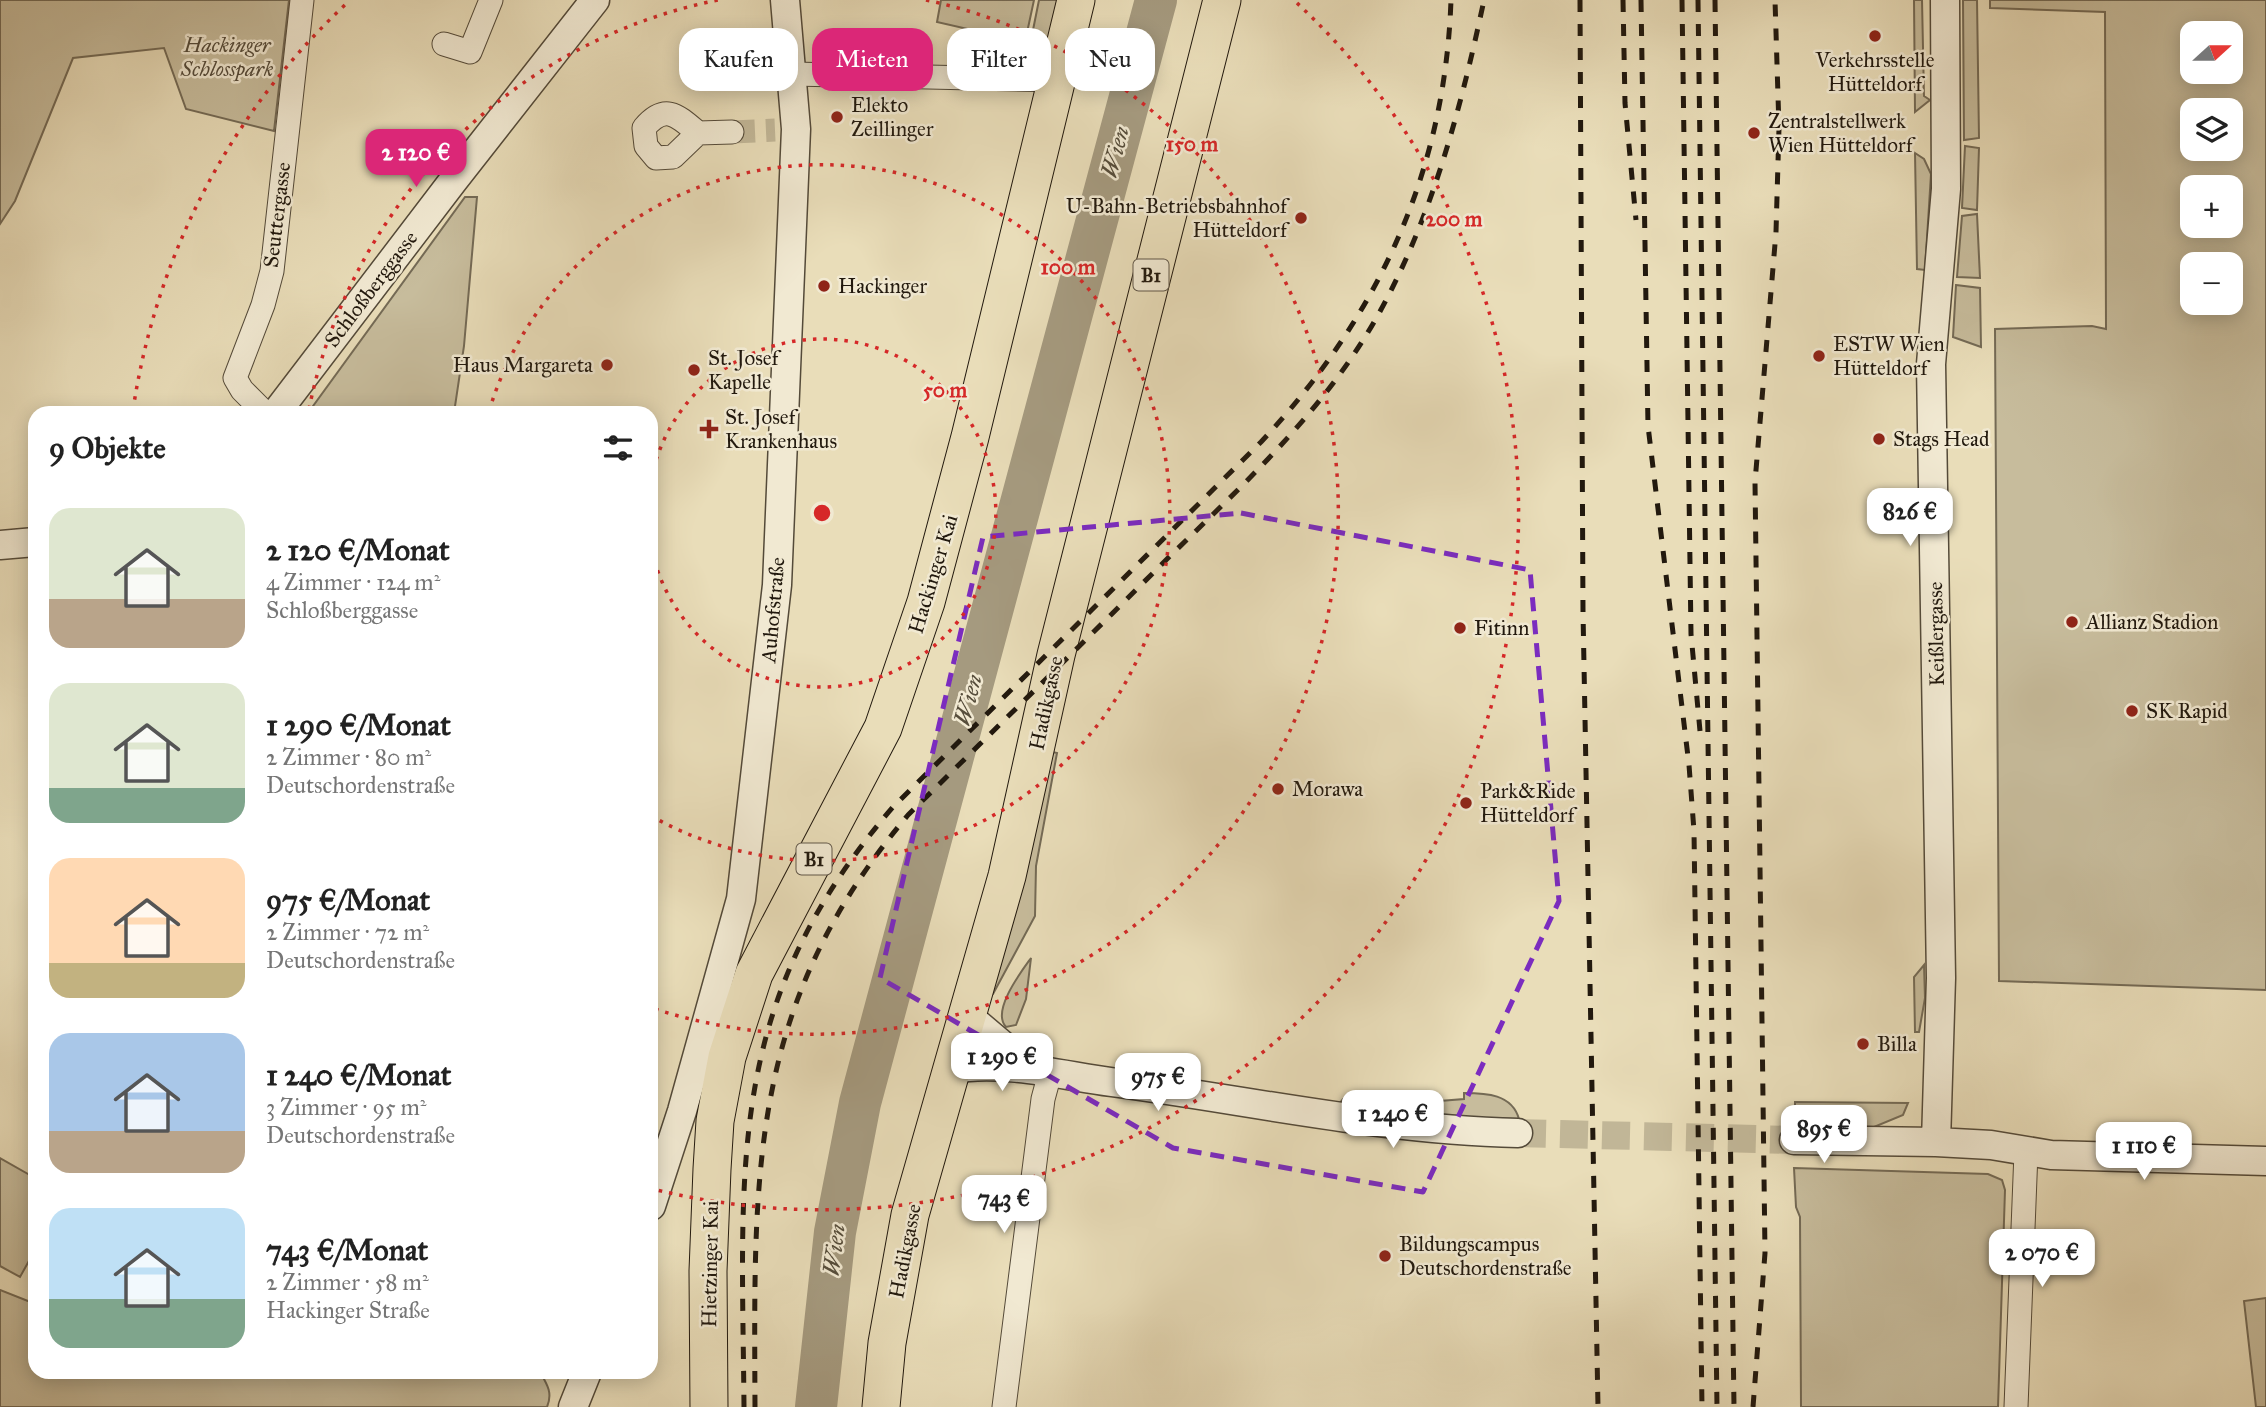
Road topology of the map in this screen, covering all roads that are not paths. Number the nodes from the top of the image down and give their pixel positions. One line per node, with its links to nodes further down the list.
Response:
1 (302, 0): 15 (street, Seuttergasse)
2 (491, 0): 9 (street)
3 (595, 0): 16 (street, Schloßberggasse)
4 (785, 0): 8 (street, Auhofstraße)
5 (1076, 0): 11 (main road, Hackinger Kai / B1)
6 (1222, 0): 19 (main road, Hadikgasse / B1)
7 (1945, 0): 25 (street, Keißlergasse)
8 (788, 28)
9 (444, 44)
10 (798, 74): 11 (street)
11 (1058, 80): 22 (main road, Hackinger Kai / B1)
12 (791, 91): 28 (street, Auhofstraße)
13 (732, 132): 14 (street)
14 (698, 133)
15 (258, 406)
16 (281, 406)
17 (28, 543): 18 (street)
18 (0, 545)
19 (968, 1016): 20 (main road, Hadikgasse / B1); 21 (street)
20 (952, 1069): 21 (street); 30 (main road, Hadikgasse / B1)
21 (1050, 1073): 23 (street); 31 (street)
22 (715, 1121): 29 (main road, Hietzinger Kai / B1)
23 (1518, 1133)
24 (1794, 1140): 25 (street)
25 (1936, 1142): 26 (street)
26 (2026, 1152): 27 (street); 32 (street)
27 (2266, 1161)
28 (658, 1185)
29 (709, 1407)
30 (881, 1407)
31 (1004, 1407)
32 (2016, 1407)

